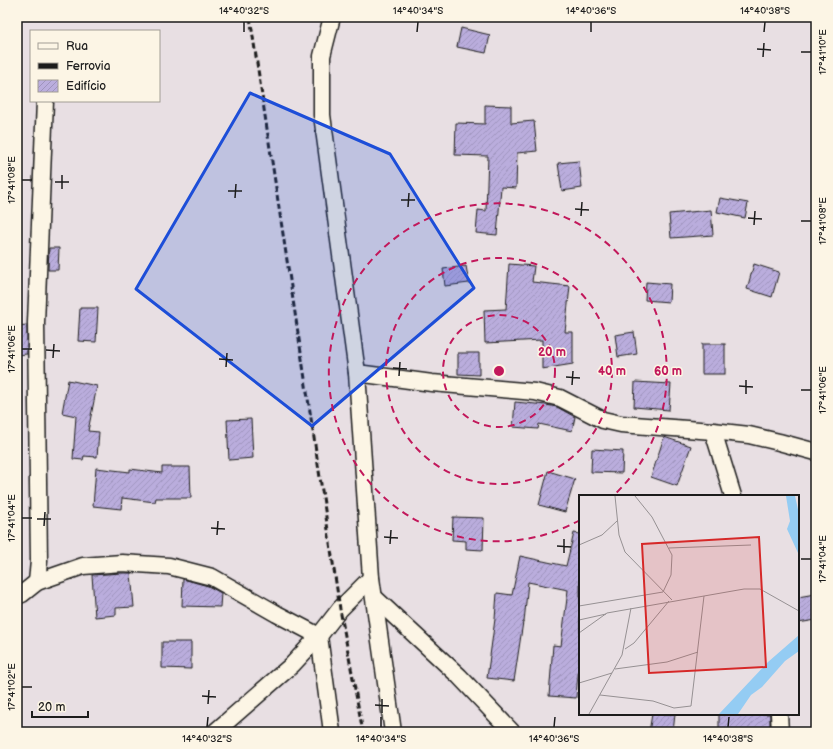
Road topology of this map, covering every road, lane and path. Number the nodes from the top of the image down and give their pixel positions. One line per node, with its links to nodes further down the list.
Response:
1 (332, 17): 3 (street)
2 (44, 102): 8 (street)
3 (357, 372): 4 (street); 7 (street)
4 (713, 431): 5 (street); 6 (street)
5 (816, 452)
6 (733, 495)
7 (371, 578): 10 (street); 11 (street)
8 (37, 582): 9 (street); 11 (street)
9 (17, 596)
10 (375, 598): 15 (street); 16 (street)
11 (319, 636): 13 (street); 14 (street)
12 (779, 715): 17 (street)
13 (215, 732)
14 (332, 732)
15 (393, 732)
16 (512, 732)
17 (780, 732)

